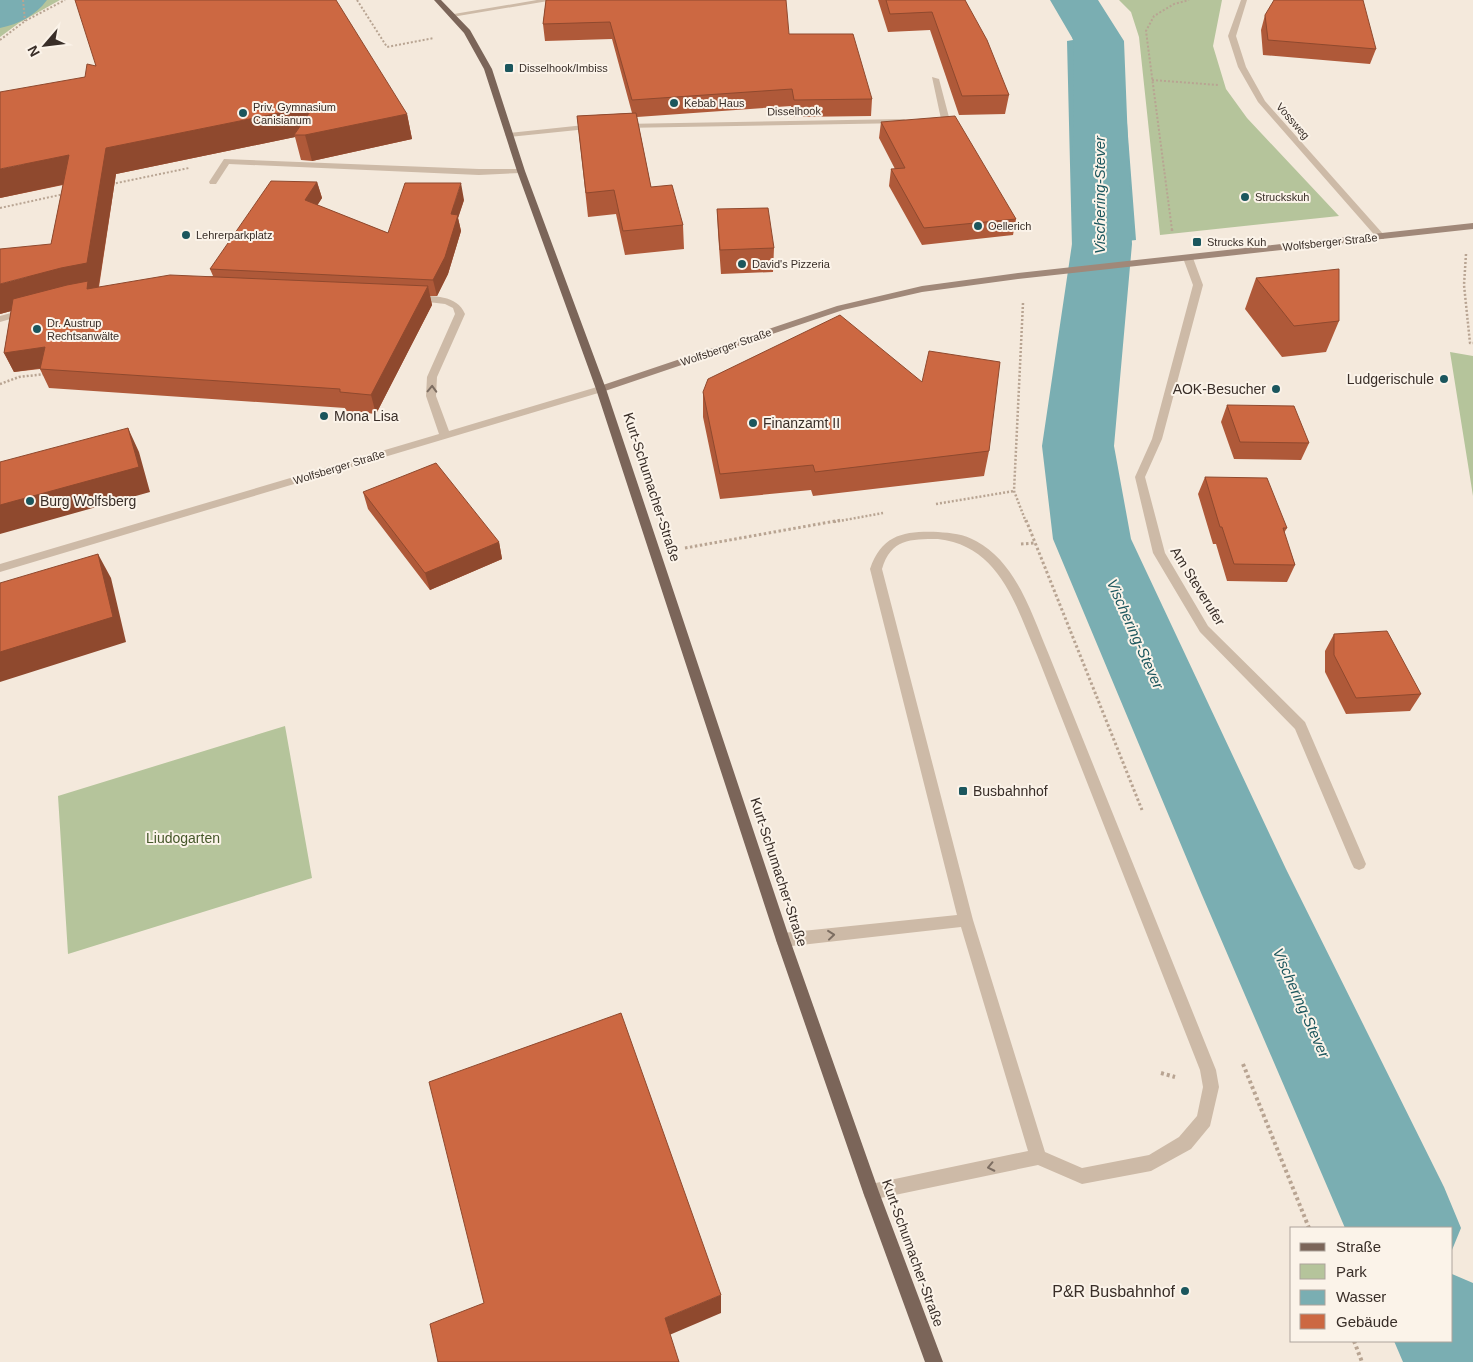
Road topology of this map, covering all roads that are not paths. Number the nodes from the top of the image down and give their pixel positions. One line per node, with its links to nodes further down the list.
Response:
1 (437, 0): 5 (main road)
2 (551, 0): 4 (street)
3 (1244, 0): 15 (street, Vossweg)
4 (538, 1): 5 (street)
5 (452, 15): 11 (main road)
6 (935, 79): 8 (street)
7 (917, 121): 10 (street, Disselhook)
8 (926, 121)
9 (605, 126): 11 (street)
10 (615, 126)
11 (509, 135): 12 (main road)
12 (521, 171): 13 (street); 20 (main road)
13 (213, 182)
14 (1473, 226): 15 (main road, Wolfsberger Straße)
15 (1381, 236): 16 (main road, Wolfsberger Straße)
16 (1188, 258): 20 (main road, Wolfsberger Straße); 23 (street, Am Steverufer)
17 (401, 298): 21 (street, one-way to 17)
18 (32, 310): 19 (street)
19 (0, 320)
20 (601, 389): 21 (street, Wolfsberger Straße); 25 (main road, Kurt-Schumacher-Straße)
21 (445, 435): 22 (street, Wolfsberger Straße)
22 (0, 568)
23 (1360, 864)
24 (966, 920): 25 (street, one-way to 24); 26 (street); 26 (street)
25 (783, 940): 27 (main road, Kurt-Schumacher-Straße)
26 (1038, 1157): 27 (street, one-way to 27)
27 (871, 1192): 28 (main road, Kurt-Schumacher-Straße)
28 (934, 1362)

